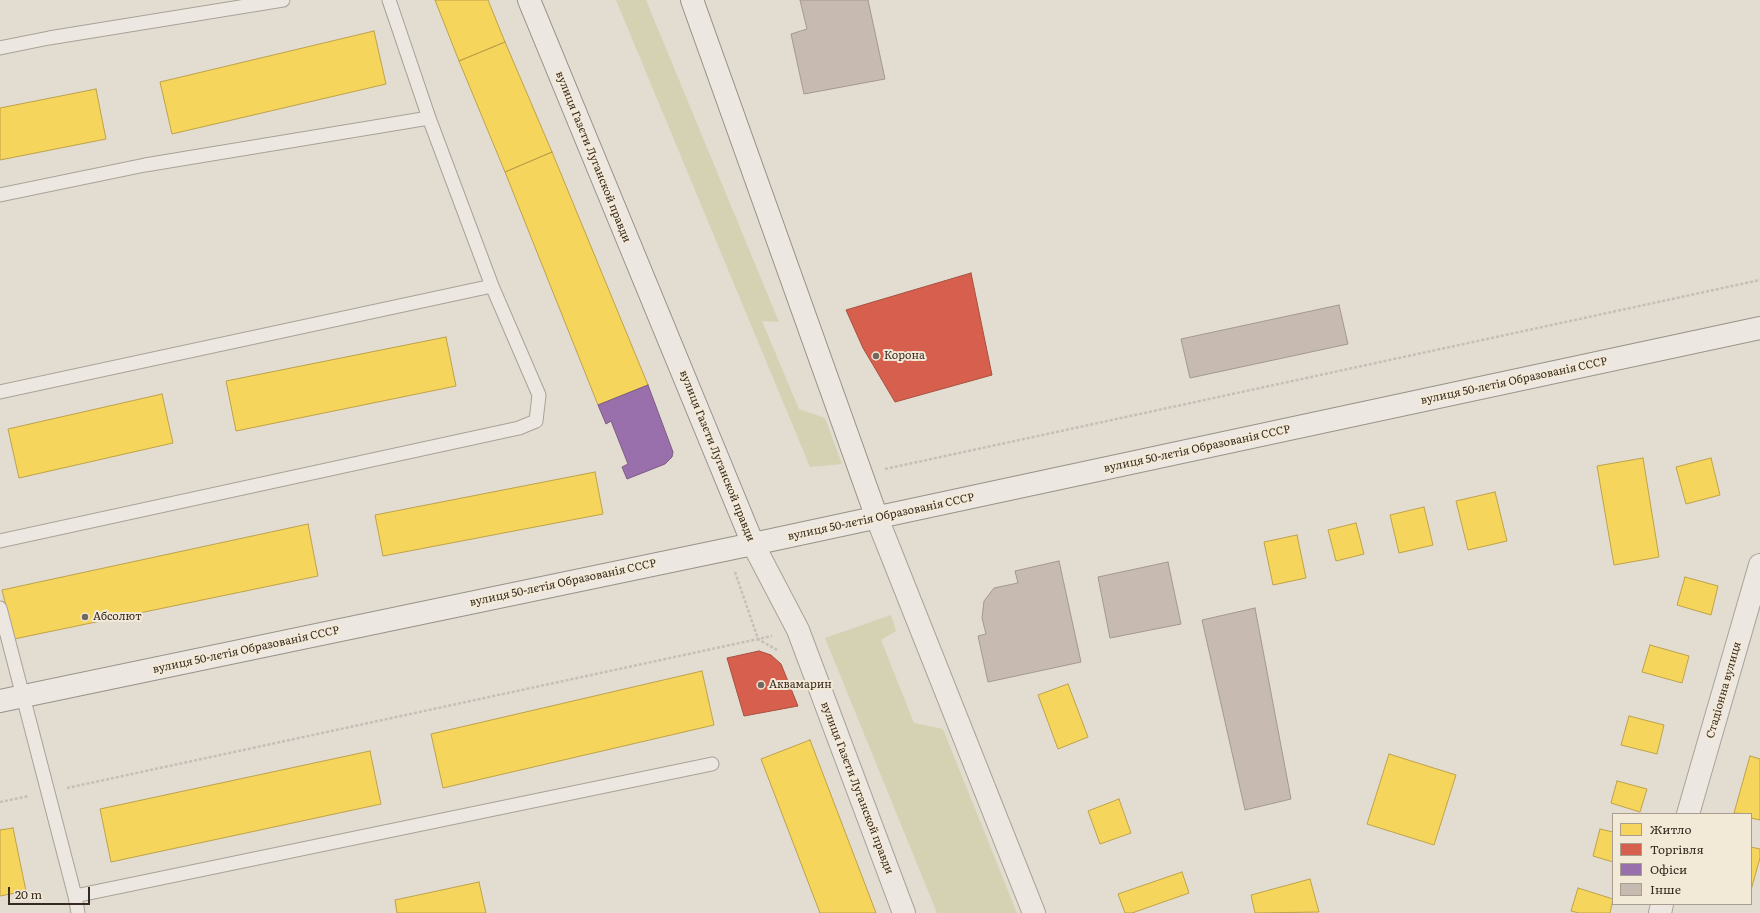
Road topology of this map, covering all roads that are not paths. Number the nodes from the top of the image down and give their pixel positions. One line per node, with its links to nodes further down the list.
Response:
1 (283, 0): 5 (lane)
2 (389, 0): 6 (lane)
3 (528, 0): 13 (street, вулиця Газєти Луганской правди)
4 (692, 0): 11 (street)
5 (0, 48)
6 (429, 118): 7 (lane); 8 (lane)
7 (0, 195)
8 (492, 286): 10 (lane); 12 (lane)
9 (1760, 328): 11 (street, вулиця 50-лєтія Образованія СССР)
10 (0, 392)
11 (876, 518): 13 (street, вулиця 50-лєтія Образованія СССР); 23 (street)
12 (0, 541)
13 (753, 544): 16 (street, вулиця 50-лєтія Образованія СССР); 22 (street, вулиця Газєти Луганской правди)
14 (1760, 565): 19 (street, Стадіонна вулиця)
15 (0, 608): 16 (lane)
16 (23, 697): 17 (street, вулиця 50-лєтія Образованія СССР); 20 (lane)
17 (0, 702)
18 (712, 764): 20 (lane)
19 (1688, 813)
20 (75, 896): 21 (lane)
21 (78, 913)
22 (904, 913)
23 (1034, 913)

